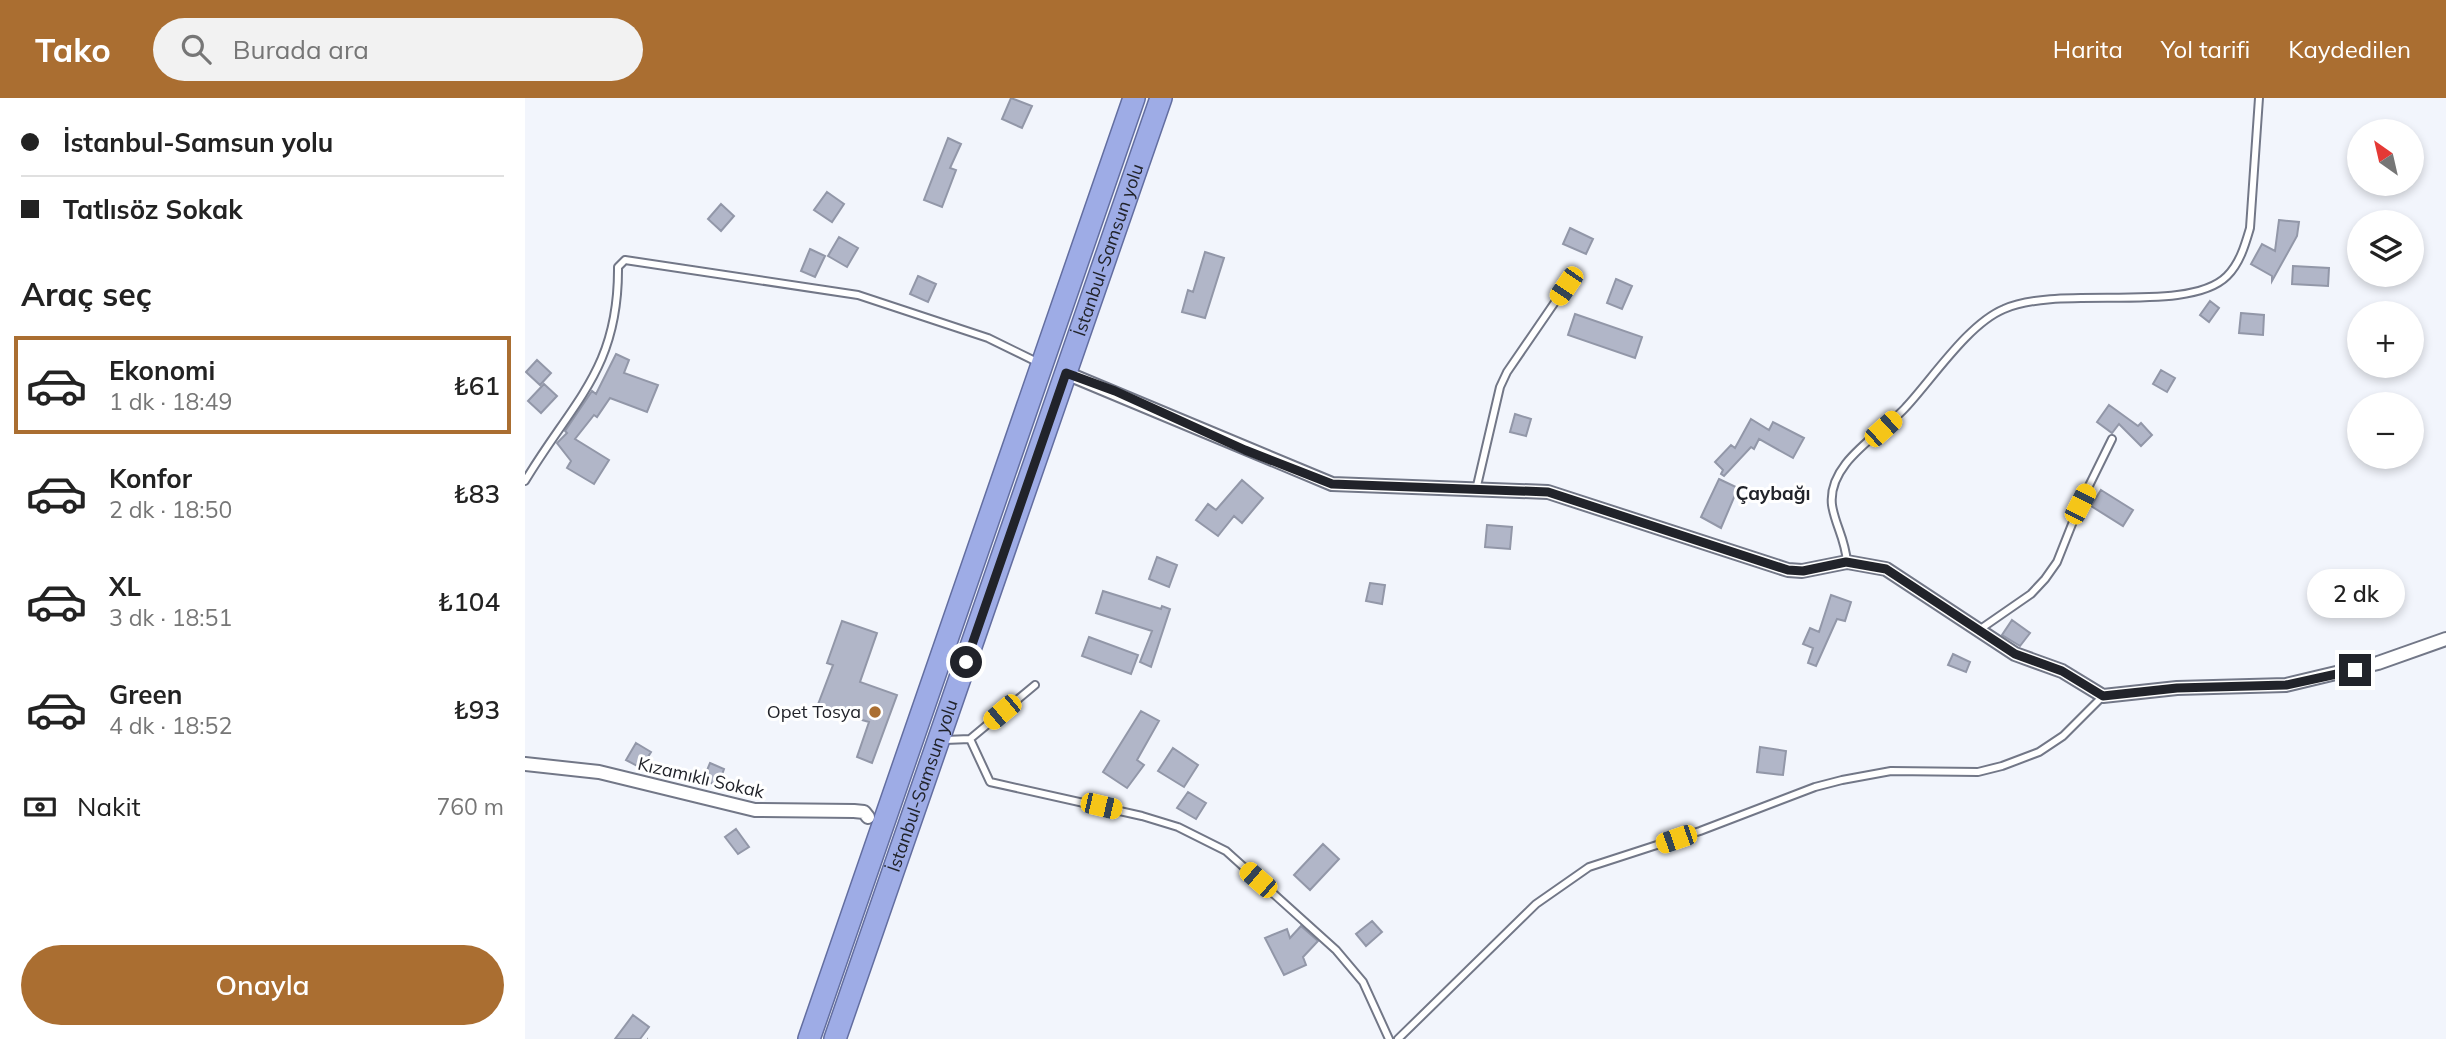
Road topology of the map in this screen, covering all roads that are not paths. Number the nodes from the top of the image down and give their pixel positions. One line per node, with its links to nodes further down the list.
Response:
1 (1134, 98): 5 (highway, İstanbul-Samsun yolu)
2 (1161, 98): 6 (highway, İstanbul-Samsun yolu)
3 (2259, 98): 10 (lane)
4 (1566, 286): 9 (lane)
5 (1042, 365): 8 (lane); 19 (highway, İstanbul-Samsun yolu)
6 (1066, 373): 9 (street); 16 (highway, İstanbul-Samsun yolu)
7 (2112, 439): 11 (lane)
8 (525, 481)
9 (1476, 490): 10 (street)
10 (1846, 562): 11 (street)
11 (1977, 631): 14 (street)
12 (2446, 639): 14 (street)
13 (1035, 685): 15 (lane)
14 (2103, 696): 22 (lane)
15 (969, 739): 16 (lane); 21 (lane)
16 (938, 741): 20 (highway, İstanbul-Samsun yolu)
17 (525, 764): 18 (street, Kızamıklı Sokak)
18 (868, 817)
19 (809, 1039)
20 (835, 1039)
21 (1389, 1039)
22 (1398, 1039)

